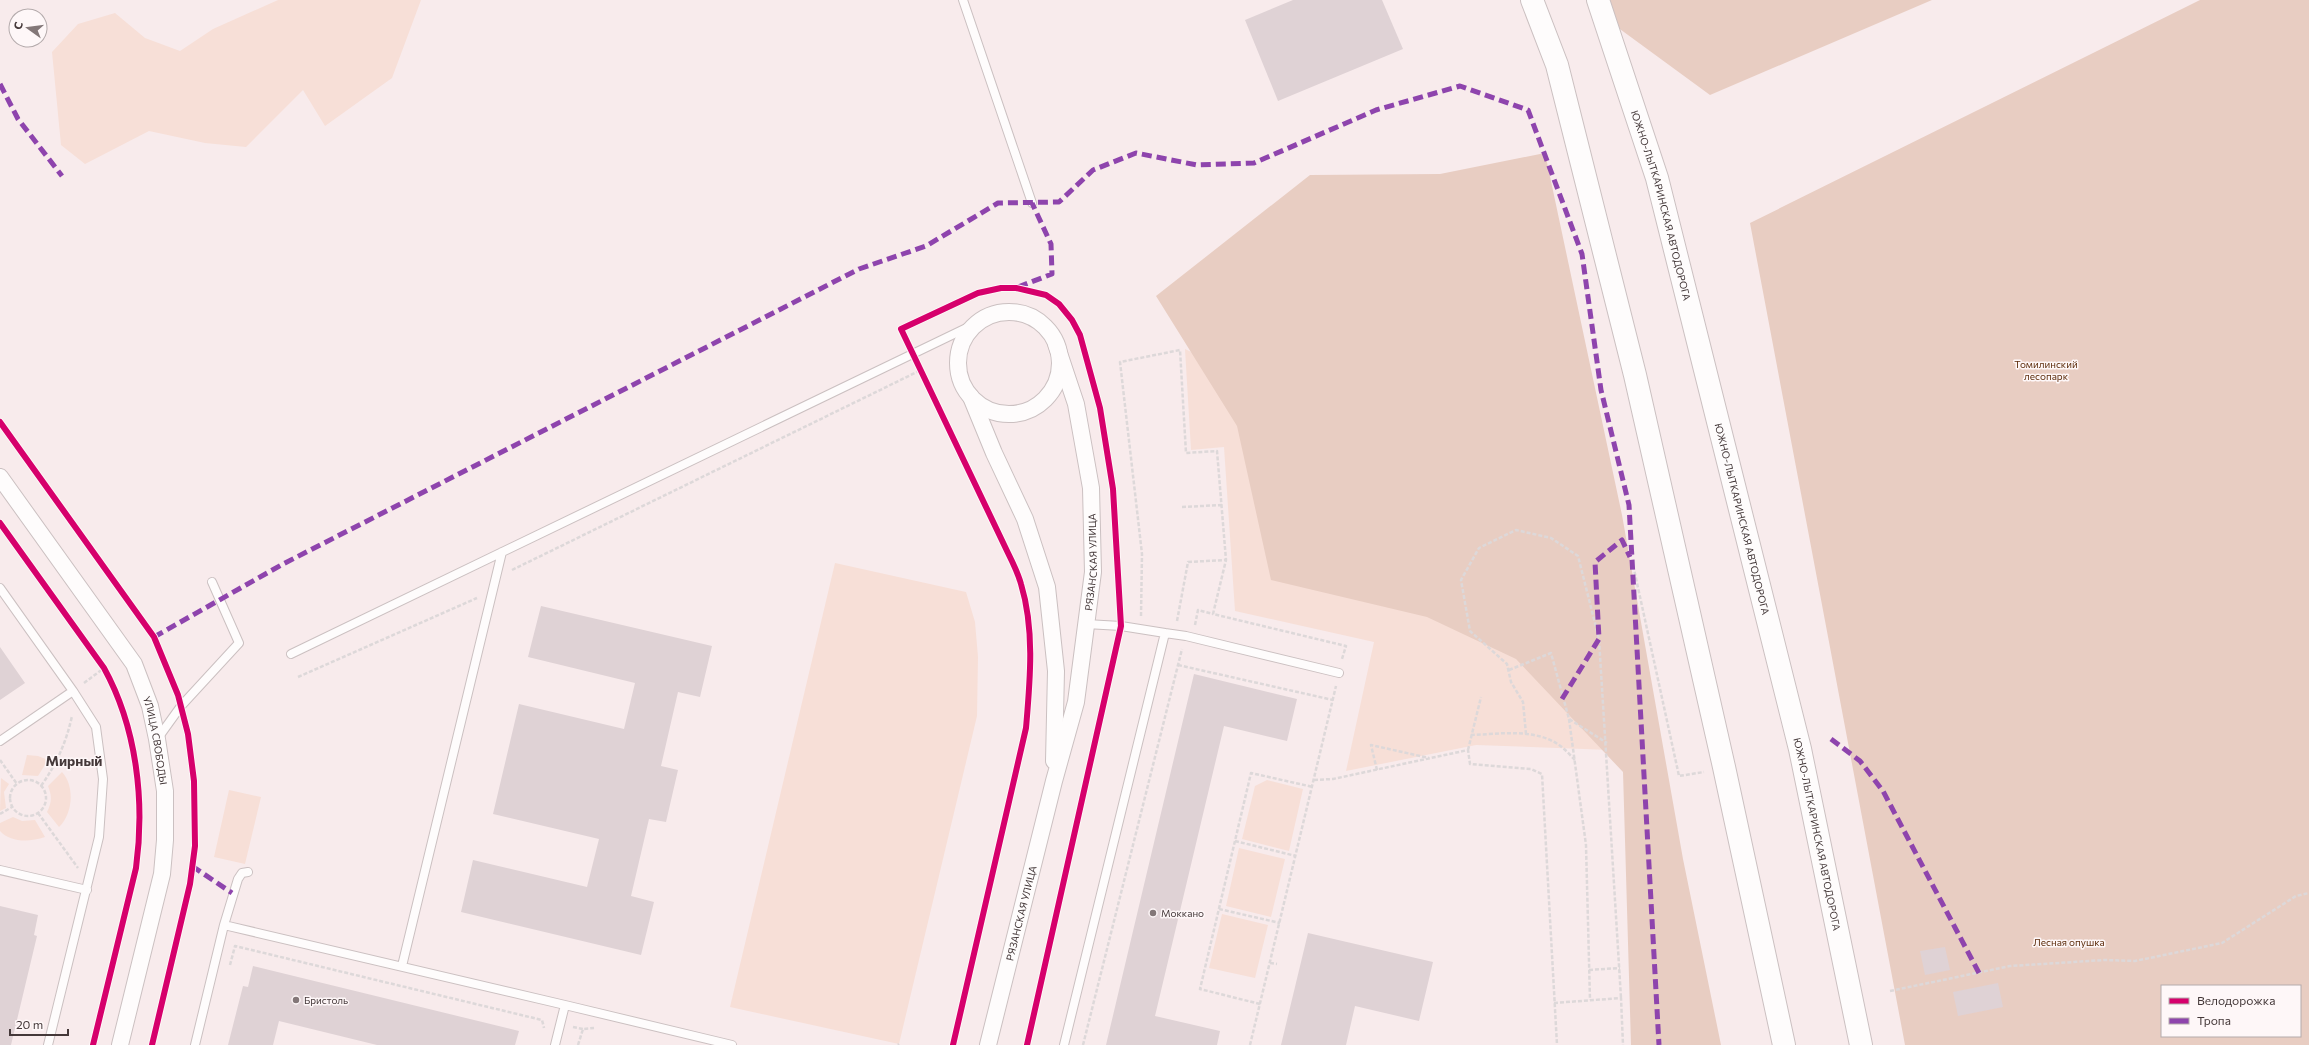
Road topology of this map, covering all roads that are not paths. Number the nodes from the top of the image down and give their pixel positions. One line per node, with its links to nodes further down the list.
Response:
1 (963, 0): 4 (lane)
2 (1532, 0): 33 (main road)
3 (1598, 0): 34 (main road, ЮЖНО-ЛЫТКАРИНСКАЯ АВТОДОРОГА)
4 (1032, 202)
5 (983, 320): 6 (street); 7 (street); 9 (lane)
6 (1056, 344): 7 (street); 12 (street, РЯЗАНСКАЯ УЛИЦА)
7 (971, 397): 19 (street, РЯЗАНСКАЯ УЛИЦА)
8 (0, 477): 17 (street, УЛИЦА СВОБОДЫ)
9 (502, 552): 14 (lane); 24 (lane)
10 (212, 582): 17 (lane)
11 (0, 588): 16 (lane)
12 (1086, 624): 13 (lane); 19 (street, РЯЗАНСКАЯ УЛИЦА)
13 (1165, 633): 15 (lane); 32 (lane)
14 (291, 654)
15 (1339, 673)
16 (73, 691): 18 (lane); 22 (lane)
17 (157, 739): 27 (street, УЛИЦА СВОБОДЫ)
18 (0, 741)
19 (1054, 781): 31 (street, РЯЗАНСКАЯ УЛИЦА)
20 (0, 870): 22 (lane)
21 (248, 872): 23 (lane)
22 (87, 890): 26 (lane)
23 (224, 925): 24 (lane); 28 (lane)
24 (402, 966): 25 (lane)
25 (564, 1005): 29 (lane); 30 (lane)
26 (48, 1045)
27 (120, 1045)
28 (195, 1045)
29 (555, 1045)
30 (732, 1045)
31 (988, 1045)
32 (1064, 1045)
33 (1784, 1045)
34 (1861, 1045)

